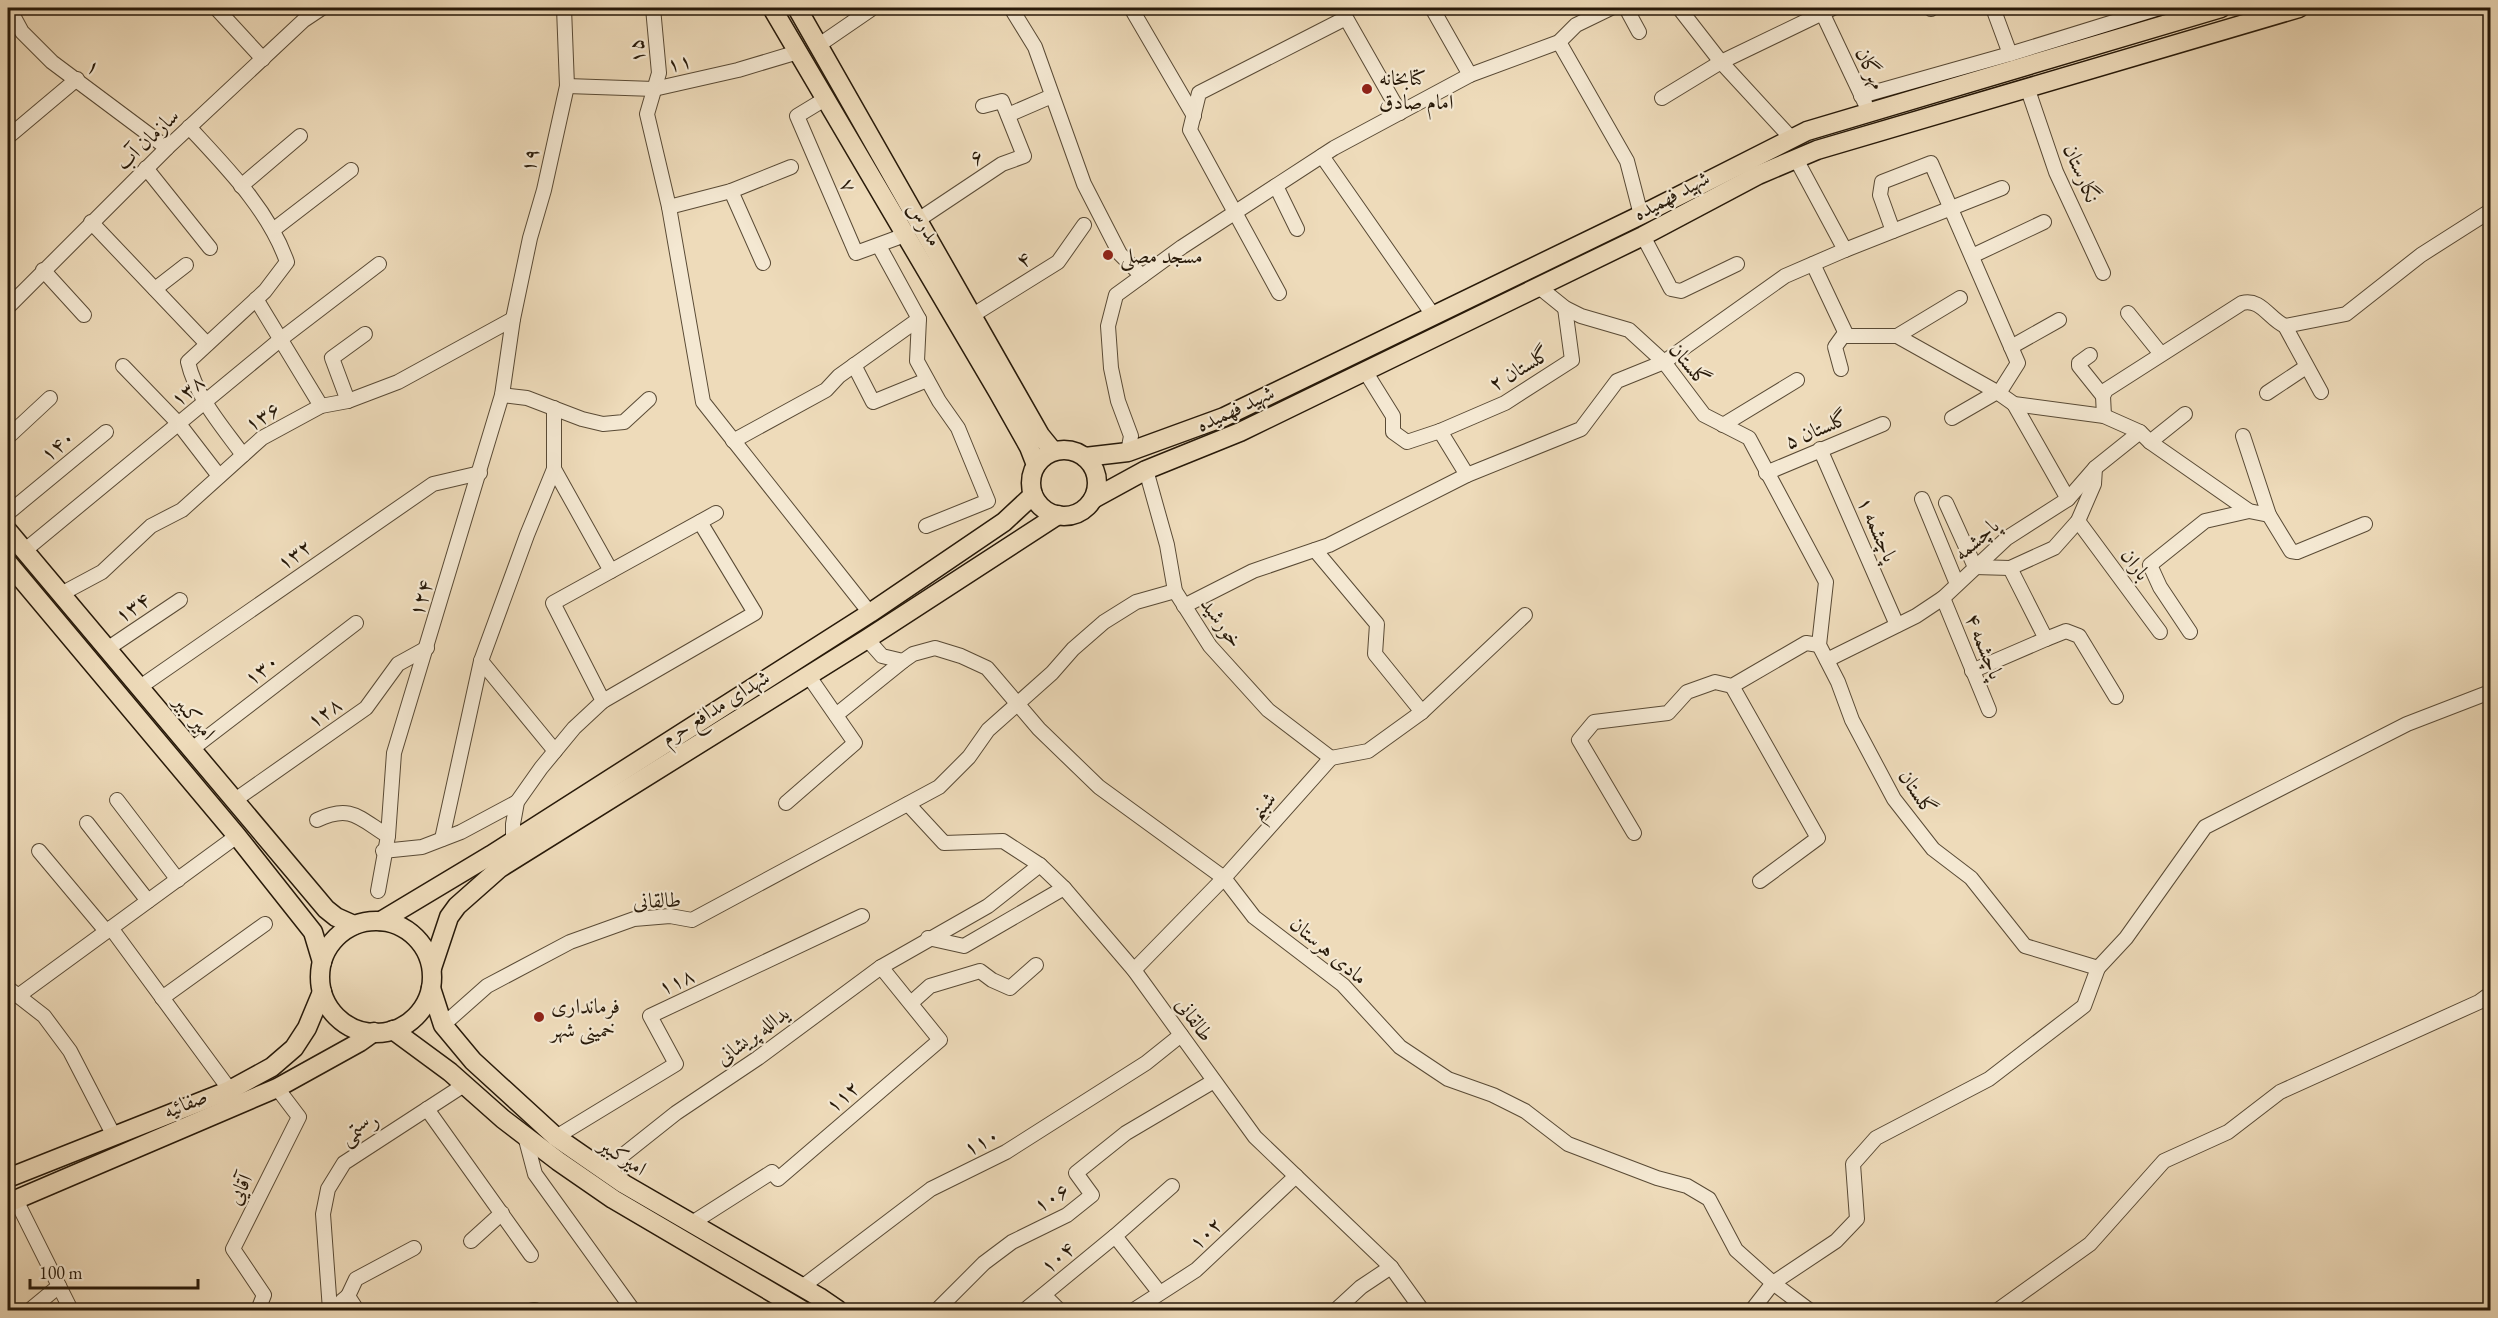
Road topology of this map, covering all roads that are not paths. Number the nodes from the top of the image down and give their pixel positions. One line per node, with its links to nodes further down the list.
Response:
1 (9, 8): 31 (street, ۱)
2 (216, 8): 28 (street)
3 (321, 8): 28 (street, سازمان آب)
4 (564, 8): 33 (street, ۱۹)
5 (653, 8): 36 (street, ۱۵)
6 (772, 8): 26 (main road, مدرس)
7 (797, 8): 25 (main road, مدرس)
8 (870, 8): 25 (street)
9 (1011, 8): 37 (street)
10 (1131, 8): 46 (street)
11 (1432, 8): 30 (street)
12 (1611, 8): 24 (street)
13 (1626, 8): 23 (street)
14 (1679, 8): 29 (street)
15 (1993, 8): 27 (street)
16 (2110, 8): 22 (street)
17 (2159, 8): 22 (street)
18 (2220, 8): 22 (main road, شهید فهمیده)
19 (2299, 8): 34 (main road, شهید فهمیده)
20 (1825, 9): 29 (street); 41 (street, مهرگان)
21 (1343, 13): 44 (street); 46 (street)
22 (2118, 29): 27 (street); 32 (main road, شهید فهمیده)
23 (1639, 32)
24 (1559, 42): 30 (street); 65 (street)
25 (819, 45): 66 (main road, مدرس)
26 (798, 52): 36 (street, ۱۱); 39 (main road, مدرس)
27 (2010, 54): 41 (street)
28 (263, 58): 47 (street, سازمان آب)
29 (1721, 62): 38 (street); 50 (street)
30 (1470, 75): 44 (street)
31 (77, 79): 49 (street); 51 (street, ۱)
32 (1982, 80): 35 (main road, شهید فهمیده); 40 (main road)
33 (567, 86): 36 (street, ۱۱); 98 (street, ۱۹)
34 (2027, 87): 40 (main road, شهید فهمیده); 85 (street, نگارستان)
35 (1952, 88): 41 (main road, شهید فهمیده); 43 (main road)
36 (654, 89): 61 (street, ۱۵)
37 (1052, 96): 45 (street); 86 (street)
38 (1662, 98)
39 (825, 99): 73 (main road, مدرس); 75 (street, ۷)
40 (1989, 99): 43 (main road, شهید فهمیده)
41 (1865, 104): 50 (main road, شهید فهمیده)
42 (983, 106): 45 (street)
43 (1959, 108): 53 (main road, شهید فهمیده)
44 (1400, 112): 52 (street)
45 (1008, 115): 66 (street, ۶)
46 (1194, 116): 64 (street)
47 (189, 127): 51 (street, سازمان آب); 57 (street)
48 (300, 136): 57 (street)
49 (8, 137)
50 (1792, 139): 65 (main road, شهید فهمیده)
51 (167, 148): 55 (street, سازمان آب)
52 (1322, 156): 58 (street); 97 (street)
53 (1796, 159): 74 (main road, شهید فهمیده); 77 (street)
54 (791, 167): 60 (street)
55 (146, 168): 67 (street, سازمان آب); 76 (street)
56 (351, 170): 71 (street)
57 (241, 186): 71 (street)
58 (1276, 186): 64 (street); 70 (street)
59 (2002, 188): 62 (street)
60 (731, 191): 61 (street); 79 (street)
61 (669, 207): 145 (street, ۱۵)
62 (1951, 207): 72 (street); 72 (street); 78 (street)
63 (2490, 211): 101 (street)
64 (1234, 213): 86 (street); 89 (street)
65 (1641, 215): 97 (main road, شهید فهمیده)
66 (918, 220): 96 (main road, مدرس)
67 (92, 222): 84 (street, سازمان آب); 88 (street)
68 (2044, 222): 78 (street)
69 (1084, 225): 96 (street, ۴)
70 (1297, 229)
71 (273, 230): 91 (street)
72 (1893, 231): 77 (street)
73 (905, 235): 75 (street, ۷); 151 (main road, مدرس)
74 (1643, 236): 81 (street); 87 (main road, شهید فهمیده)
75 (879, 246): 99 (street)
76 (210, 248)
77 (1845, 250): 82 (street)
78 (1972, 256): 107 (street)
79 (763, 263)
80 (379, 264): 105 (street, ۱۳۸)
81 (1737, 264)
82 (1813, 264): 102 (street); 110 (street)
83 (186, 265): 88 (street)
84 (43, 270): 92 (street, سازمان آب); 95 (street)
85 (2103, 273)
86 (1142, 276): 148 (street)
87 (1539, 287): 93 (street, گلستان); 115 (main road, شهید فهمیده)
88 (155, 289): 106 (street)
89 (1279, 293)
90 (1960, 298): 104 (street)
91 (256, 299): 105 (street); 106 (street)
92 (8, 307)
93 (1565, 308): 110 (street, گلستان); 140 (street, گلستان ۲)
94 (2128, 313): 108 (street)
95 (84, 315)
96 (973, 315): 147 (main road, مدرس)
97 (1433, 315): 118 (main road, شهید فهمیده)
98 (513, 318): 123 (street, ۱۲۴); 128 (street, ۱۳۶)
99 (920, 320): 111 (street); 116 (street)
100 (2059, 320): 107 (street)
101 (2284, 326): 108 (street); 113 (street)
102 (1845, 333): 104 (street); 114 (street)
103 (365, 334): 128 (street)
104 (1897, 336): 119 (street)
105 (281, 339): 129 (street, ۱۳۸); 131 (street)
106 (207, 344): 129 (street)
107 (2011, 347): 119 (street)
108 (2161, 354): 124 (street)
109 (2090, 355): 124 (street)
110 (1664, 362): 139 (street, گلستان); 157 (street)
111 (854, 365): 116 (street); 145 (street)
112 (123, 366): 137 (street)
113 (2306, 367): 120 (street); 121 (street)
114 (1841, 369)
115 (1365, 371): 127 (main road, شهید فهمیده); 140 (street)
116 (927, 380): 172 (street)
117 (1797, 380): 139 (street)
118 (1297, 381): 122 (main road, شهید فهمیده); 127 (main road)
119 (1998, 392): 130 (street); 136 (street)
120 (2321, 392)
121 (2267, 393)
122 (1270, 394): 133 (main road); 148 (main road, شهید فهمیده)
123 (502, 395): 132 (street); 155 (street, ۱۲۴)
124 (2103, 396): 135 (street)
125 (50, 398): 143 (street)
126 (649, 399): 132 (street)
127 (1306, 400): 133 (main road, شهید فهمیده)
128 (348, 401): 131 (street, ۱۳۶)
129 (205, 402): 137 (street, ۱۳۸); 149 (street)
130 (2014, 404): 135 (street); 162 (street)
131 (321, 406): 149 (street, ۱۳۶)
132 (554, 408): 153 (street)
133 (1279, 413): 154 (main road, شهید فهمیده)
134 (2186, 414): 144 (street, پاچشمه)
135 (2104, 416): 144 (street)
136 (1952, 418)
137 (179, 424): 158 (street); 175 (street, ۱۳۸)
138 (1883, 424): 146 (street, گلستان ۵)
139 (1723, 425): 156 (street, گلستان)
140 (1440, 431): 157 (street)
141 (106, 432): 165 (street, ۱۴۰)
142 (2242, 436): 168 (street)
143 (8, 437)
144 (2145, 437): 152 (street, پاچشمه); 164 (street)
145 (733, 441): 186 (street, ۱۵)
146 (1820, 449): 156 (street, گلستان ۵); 189 (street, پاچشمه ۱)
147 (1053, 451): 150 (main road); 151 (main road)
148 (1128, 452): 150 (main road, شهید فهمیده)
149 (243, 455): 158 (street, ۱۳۶)
150 (1085, 457): 160 (main road)
151 (1036, 465): 159 (main road)
152 (2095, 468): 162 (street, پاچشمه); 169 (street)
153 (554, 469): 179 (street); 198 (street)
154 (1146, 471): 160 (main road, شهید فهمیده); 181 (street, خورشید)
155 (480, 473): 195 (street, ۱۲۴); 202 (street, ۱۳۲)
156 (1766, 473): 194 (street, گلستان)
157 (1467, 475): 174 (street)
158 (219, 476): 182 (street, ۱۳۶)
159 (1033, 495): 167 (main road); 186 (main road, شهدای مدافع حرم)
160 (1093, 499): 167 (main road)
161 (1922, 499): 180 (street)
162 (2068, 499): 177 (street, پاچشمه)
163 (1946, 502): 177 (street)
164 (2249, 511): 168 (street); 191 (street)
165 (8, 513)
166 (716, 513): 170 (street)
167 (1058, 515): 192 (main road, شهدای مدافع حرم)
168 (2269, 515): 171 (street)
169 (2078, 521): 178 (street); 190 (street, باران)
170 (700, 522): 179 (street); 206 (street)
171 (2365, 524)
172 (926, 526)
173 (8, 531): 175 (main road, امیرکبیر)
174 (1315, 550): 185 (street); 209 (street)
175 (24, 551): 182 (main road, امیرکبیر)
176 (8, 563): 214 (main road)
177 (1975, 567): 178 (street); 180 (street, پاچشمه)
178 (2010, 568): 193 (street)
179 (611, 572): 206 (street)
180 (1957, 584): 183 (street, پاچشمه)
181 (1174, 591): 185 (street, خورشید); 207 (street, طالقانی)
182 (61, 594): 196 (main road, امیرکبیر)
183 (1943, 598): 189 (street, پاچشمه); 200 (street, پاچشمه ۴)
184 (180, 600): 196 (street, ۱۳۴)
185 (1184, 606): 213 (street, خورشید)
186 (870, 613): 226 (main road, شهدای مدافع حرم)
187 (1525, 615): 209 (street)
188 (356, 623): 212 (street, ۱۳۰)
189 (1897, 625): 197 (street, پاچشمه)
190 (2160, 632)
191 (2190, 632)
192 (867, 639): 199 (street); 201 (main road, شهدای مدافع حرم)
193 (2046, 639): 200 (street); 205 (street)
194 (1819, 645): 197 (street, گلستان); 203 (street)
195 (427, 648): 216 (street, ۱۲۸); 224 (street, ۱۲۴)
196 (107, 649): 202 (main road, امیرکبیر)
197 (1827, 660): 247 (street, گلستان)
198 (481, 661): 211 (street); 225 (street)
199 (903, 661): 207 (street, مادی هرستان); 210 (street, مادی هرستان)
200 (1972, 671): 208 (street, پاچشمه ۴)
201 (808, 675): 210 (street); 229 (main road, شهدای مدافع حرم)
202 (140, 687): 212 (main road, امیرکبیر)
203 (1732, 687): 222 (street); 233 (street)
204 (2490, 692): 247 (street)
205 (2116, 698)
206 (603, 701): 211 (street)
207 (1018, 705): 219 (street, طالقانی); 231 (street, مادی هرستان)
208 (1989, 710)
209 (1422, 712): 213 (street)
210 (836, 715): 218 (street)
211 (555, 751): 217 (street)
212 (197, 755): 214 (main road); 216 (main road, امیرکبیر)
213 (1331, 759): 231 (street, شبنم)
214 (187, 776): 223 (main road)
215 (117, 800): 232 (street)
216 (235, 800): 240 (main road, امیرکبیر)
217 (517, 802): 225 (street); 226 (street)
218 (786, 803)
219 (908, 804): 230 (street, طالقانی); 255 (street, طالقانی)
220 (317, 819): 224 (street)
221 (87, 823): 236 (street)
222 (1634, 833)
223 (237, 836): 232 (street); 243 (main road)
224 (388, 836): 228 (street, ۱۲۴)
225 (442, 839): 228 (street)
226 (513, 841): 229 (main road, شهدای مدافع حرم)
227 (39, 851): 241 (street)
228 (383, 851): 235 (street, ۱۲۴)
229 (495, 862): 238 (main road, شهدای مدافع حرم); 246 (main road, شهدای مدافع حرم)
230 (1040, 865): 234 (street, طالقانی); 242 (street, یدالله پریشانی)
231 (1224, 878): 248 (street, شبنم); 280 (street, مادی هرستان)
232 (177, 880): 236 (street)
233 (1760, 881)
234 (1064, 888): 242 (street); 248 (street, طالقانی)
235 (378, 891)
236 (148, 901): 241 (street)
237 (862, 916): 266 (street, ۱۱۸)
238 (381, 921): 240 (main road); 246 (main road)
239 (265, 924): 253 (street)
240 (354, 925): 243 (main road)
241 (109, 930): 250 (street); 253 (street)
242 (928, 938): 245 (street, یدالله پریشانی)
243 (322, 962): 251 (main road)
244 (1036, 965): 254 (street)
245 (881, 967): 254 (street, ۱۱۲); 267 (street, یدالله پریشانی)
246 (432, 968): 249 (main road)
247 (2098, 968): 280 (street)
248 (1134, 970): 258 (street, طالقانی)
249 (431, 988): 255 (main road, امیرکبیر); 256 (main road)
250 (13, 992): 264 (street)
251 (322, 992): 257 (main road); 262 (main road, صفائیه)
252 (2490, 994): 302 (street)
253 (162, 998): 262 (street)
254 (910, 1003): 273 (street, ۱۱۲)
255 (443, 1025): 266 (main road, امیرکبیر)
256 (393, 1030): 257 (main road); 260 (main road, امیرکبیر)
257 (374, 1032): 261 (main road, صفائیه)
258 (1181, 1035): 259 (street, طالقانی); 282 (street, ۱۱۰)
259 (1214, 1081): 268 (street, طالقانی); 294 (street, ۱۰۶)
260 (464, 1085): 263 (street, رستمی); 265 (main road, امیرکبیر)
261 (277, 1088): 271 (main road, صفائیه); 288 (street, آقایی)
262 (230, 1090): 264 (main road, صفائیه)
263 (427, 1109): 272 (street); 289 (street, رستمی)
264 (114, 1136): 269 (main road, صفائیه)
265 (525, 1136): 277 (main road, امیرکبیر); 291 (street)
266 (556, 1137): 267 (main road, امیرکبیر)
267 (603, 1171): 273 (main road, امیرکبیر)
268 (1296, 1176): 279 (street, طالقانی); 283 (street, ۱۰۲)
269 (8, 1178)
270 (1172, 1186): 274 (street, ۱۰۴)
271 (11, 1202): 281 (street)
272 (502, 1213): 275 (street); 278 (street)
273 (700, 1228): 277 (main road); 282 (main road, امیرکبیر)
274 (1115, 1236): 283 (street); 284 (street, ۱۰۴)
275 (471, 1241)
276 (414, 1248): 285 (street)
277 (699, 1250): 292 (main road, امیرکبیر)
278 (531, 1255)
279 (1391, 1267): 298 (street); 299 (street, طالقانی)
280 (1773, 1283): 300 (street); 301 (street, مادی هرستان)
281 (59, 1286): 286 (street); 287 (street)
282 (802, 1287): 293 (main road, امیرکبیر)
283 (1159, 1292): 297 (street, ۱۰۲)
284 (1044, 1295): 295 (street, ۱۰۴); 296 (street)
285 (348, 1296): 289 (street); 290 (street)
286 (30, 1311)
287 (71, 1311)
288 (258, 1311)
289 (331, 1311)
290 (357, 1311)
291 (633, 1311)
292 (802, 1311)
293 (838, 1311)
294 (937, 1311)
295 (1025, 1311)
296 (1059, 1311)
297 (1134, 1311)
298 (1336, 1311)
299 (1422, 1311)
300 (1752, 1311)
301 (1809, 1311)
302 (1998, 1311)

